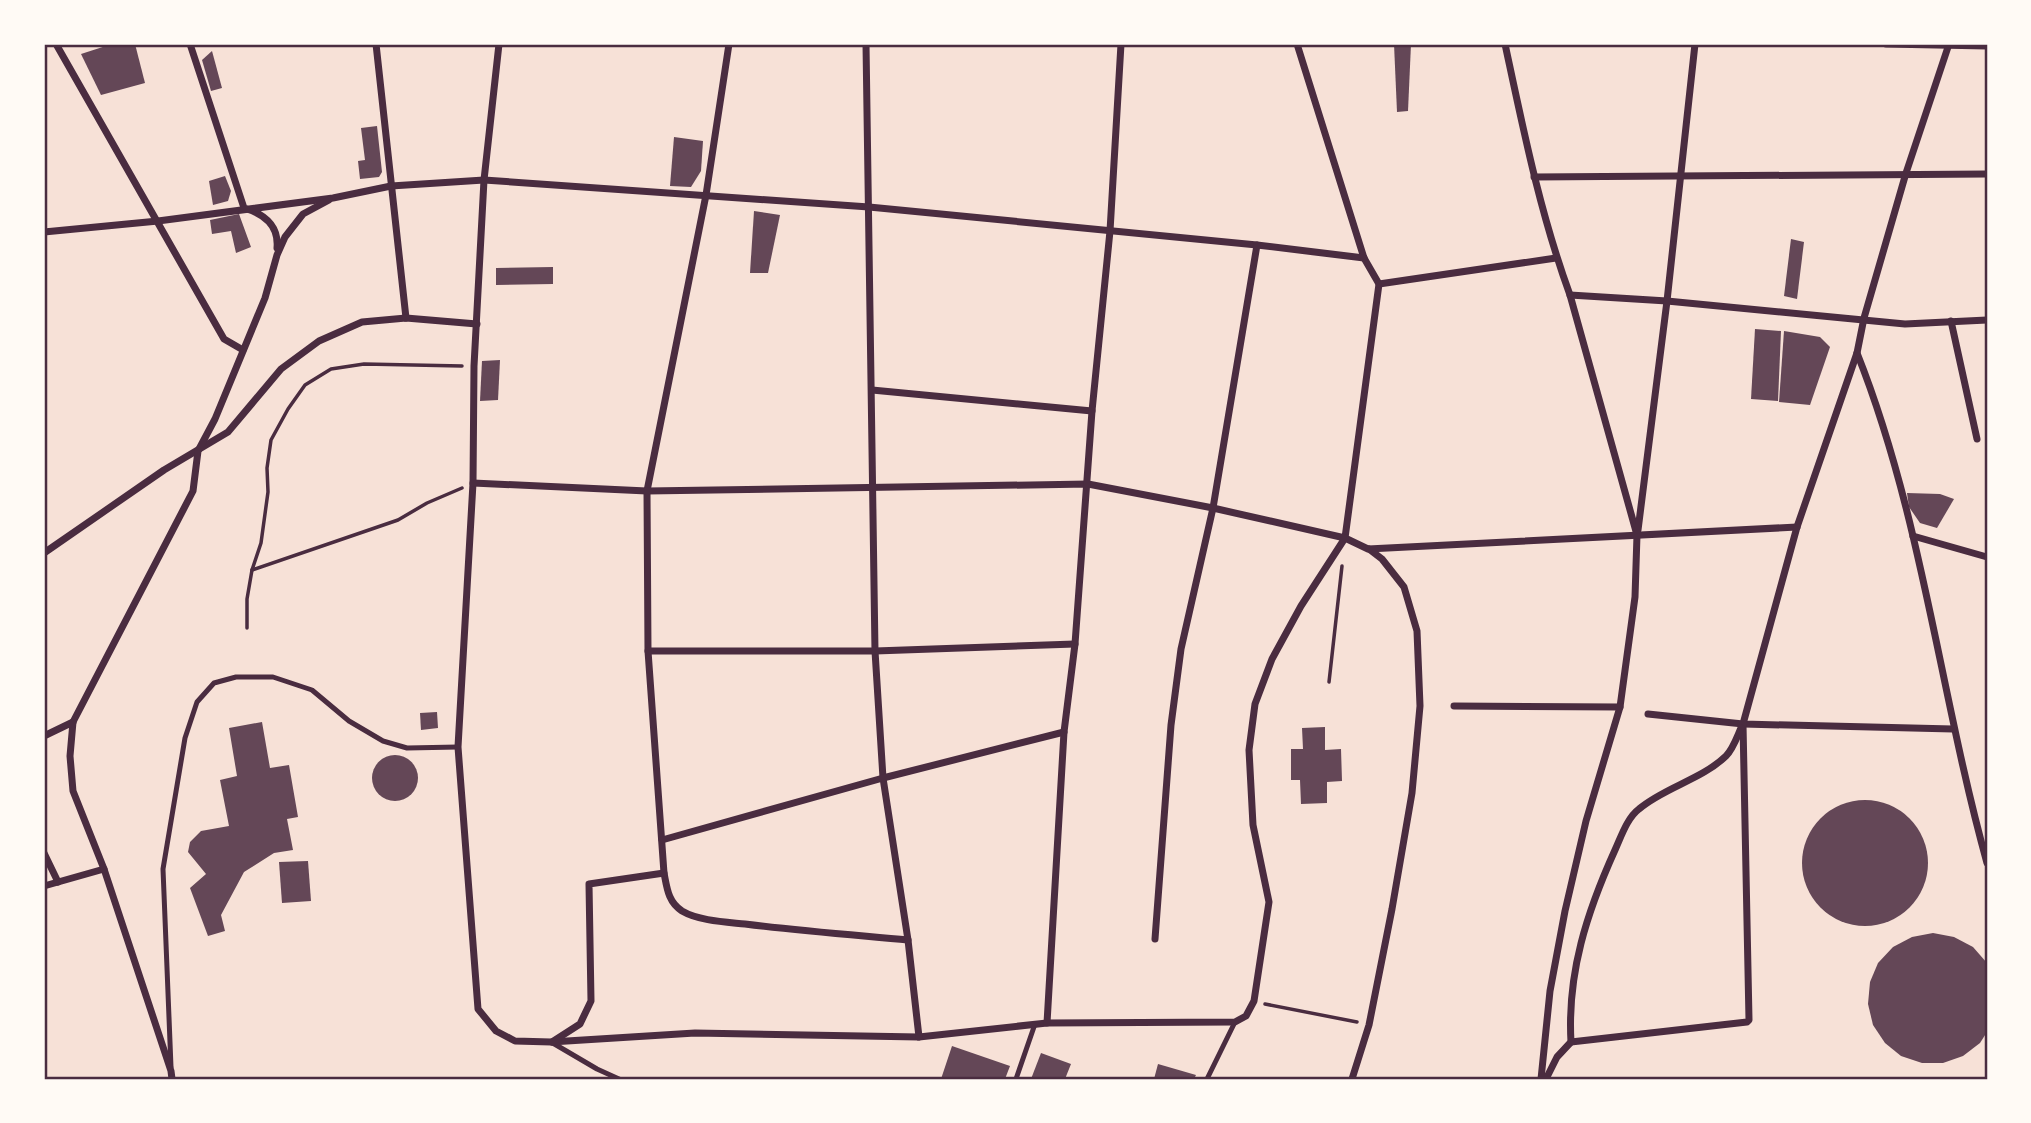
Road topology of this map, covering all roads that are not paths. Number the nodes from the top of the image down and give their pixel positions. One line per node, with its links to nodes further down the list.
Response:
1 (56, 44): 25 (street)
2 (190, 44): 24 (street)
3 (376, 44): 20 (street)
4 (499, 44): 19 (street)
5 (729, 44): 21 (street)
6 (866, 44): 23 (street)
7 (1121, 44): 26 (street)
8 (1297, 44): 30 (street)
9 (1505, 44): 18 (street)
10 (1695, 44): 17 (street)
11 (1886, 44): 12 (street)
12 (1899, 44): 13 (street)
13 (1949, 45): 14 (street); 15 (street)
14 (1987, 46)
15 (1906, 173): 16 (street); 17 (street); 36 (street)
16 (1987, 174)
17 (1681, 176): 18 (street); 34 (street)
18 (1534, 177): 31 (street)
19 (484, 180): 20 (street); 21 (street); 39 (street)
20 (391, 186): 22 (street); 35 (street)
21 (706, 195): 23 (street); 49 (street)
22 (333, 198): 24 (street); 29 (street)
23 (869, 207): 26 (street); 42 (street)
24 (244, 208): 25 (street); 29 (street)
25 (158, 221): 27 (street); 40 (street)
26 (1110, 231): 28 (street); 43 (street)
27 (44, 232)
28 (1257, 245): 30 (street); 50 (street)
29 (277, 256): 40 (street)
30 (1364, 258): 32 (street)
31 (1556, 258): 32 (street); 33 (street)
32 (1379, 284): 54 (street)
33 (1570, 295): 34 (street); 52 (street)
34 (1667, 301): 36 (street); 52 (street)
35 (406, 318): 39 (street); 45 (street)
36 (1864, 318): 38 (street); 41 (street)
37 (1987, 320): 38 (street)
38 (1951, 321): 44 (street)
39 (477, 324): 46 (street)
40 (243, 350): 45 (street)
41 (1857, 353): 51 (street); 53 (street)
42 (872, 390): 43 (street); 48 (street)
43 (1092, 411): 47 (street)
44 (1977, 439)
45 (198, 451): 56 (street); 64 (street)
46 (473, 483): 49 (street); 69 (street)
47 (1088, 484): 48 (street); 50 (street); 58 (street)
48 (874, 488): 49 (street); 60 (street)
49 (647, 491): 59 (street)
50 (1213, 508): 54 (street); 78 (street)
51 (1797, 527): 52 (street); 65 (street)
52 (1637, 535): 55 (street); 62 (street)
53 (1913, 536): 57 (street); 66 (street)
54 (1345, 538): 55 (street); 80 (street)
55 (1368, 549): 90 (street)
56 (44, 553)
57 (1987, 557)
58 (1076, 644): 60 (street); 67 (street)
59 (648, 651): 60 (street); 71 (street)
60 (875, 651): 70 (street)
61 (1454, 706): 62 (street)
62 (1620, 707): 91 (street)
63 (1648, 714): 65 (street)
64 (73, 722): 68 (street); 74 (street)
65 (1743, 724): 66 (street); 85 (street); 85 (street)
66 (1953, 729): 73 (street)
67 (1064, 732): 70 (street); 81 (street)
68 (44, 736)
69 (458, 747): 84 (street); 86 (lane)
70 (883, 778): 71 (street); 79 (street)
71 (662, 839): 75 (street)
72 (44, 853): 76 (street)
73 (1987, 863)
74 (104, 869): 76 (street); 86 (street)
75 (664, 873): 79 (street); 84 (street)
76 (58, 882): 77 (street)
77 (44, 886)
78 (1155, 939)
79 (908, 940): 83 (street)
80 (1235, 1022): 81 (street); 89 (lane)
81 (1047, 1023): 82 (street)
82 (1035, 1024): 83 (street); 88 (lane)
83 (919, 1037): 84 (street)
84 (551, 1042): 87 (lane)
85 (1571, 1042): 91 (street)
86 (172, 1075)
87 (619, 1079)
88 (1016, 1079)
89 (1207, 1079)
90 (1352, 1079)
91 (1543, 1079)

